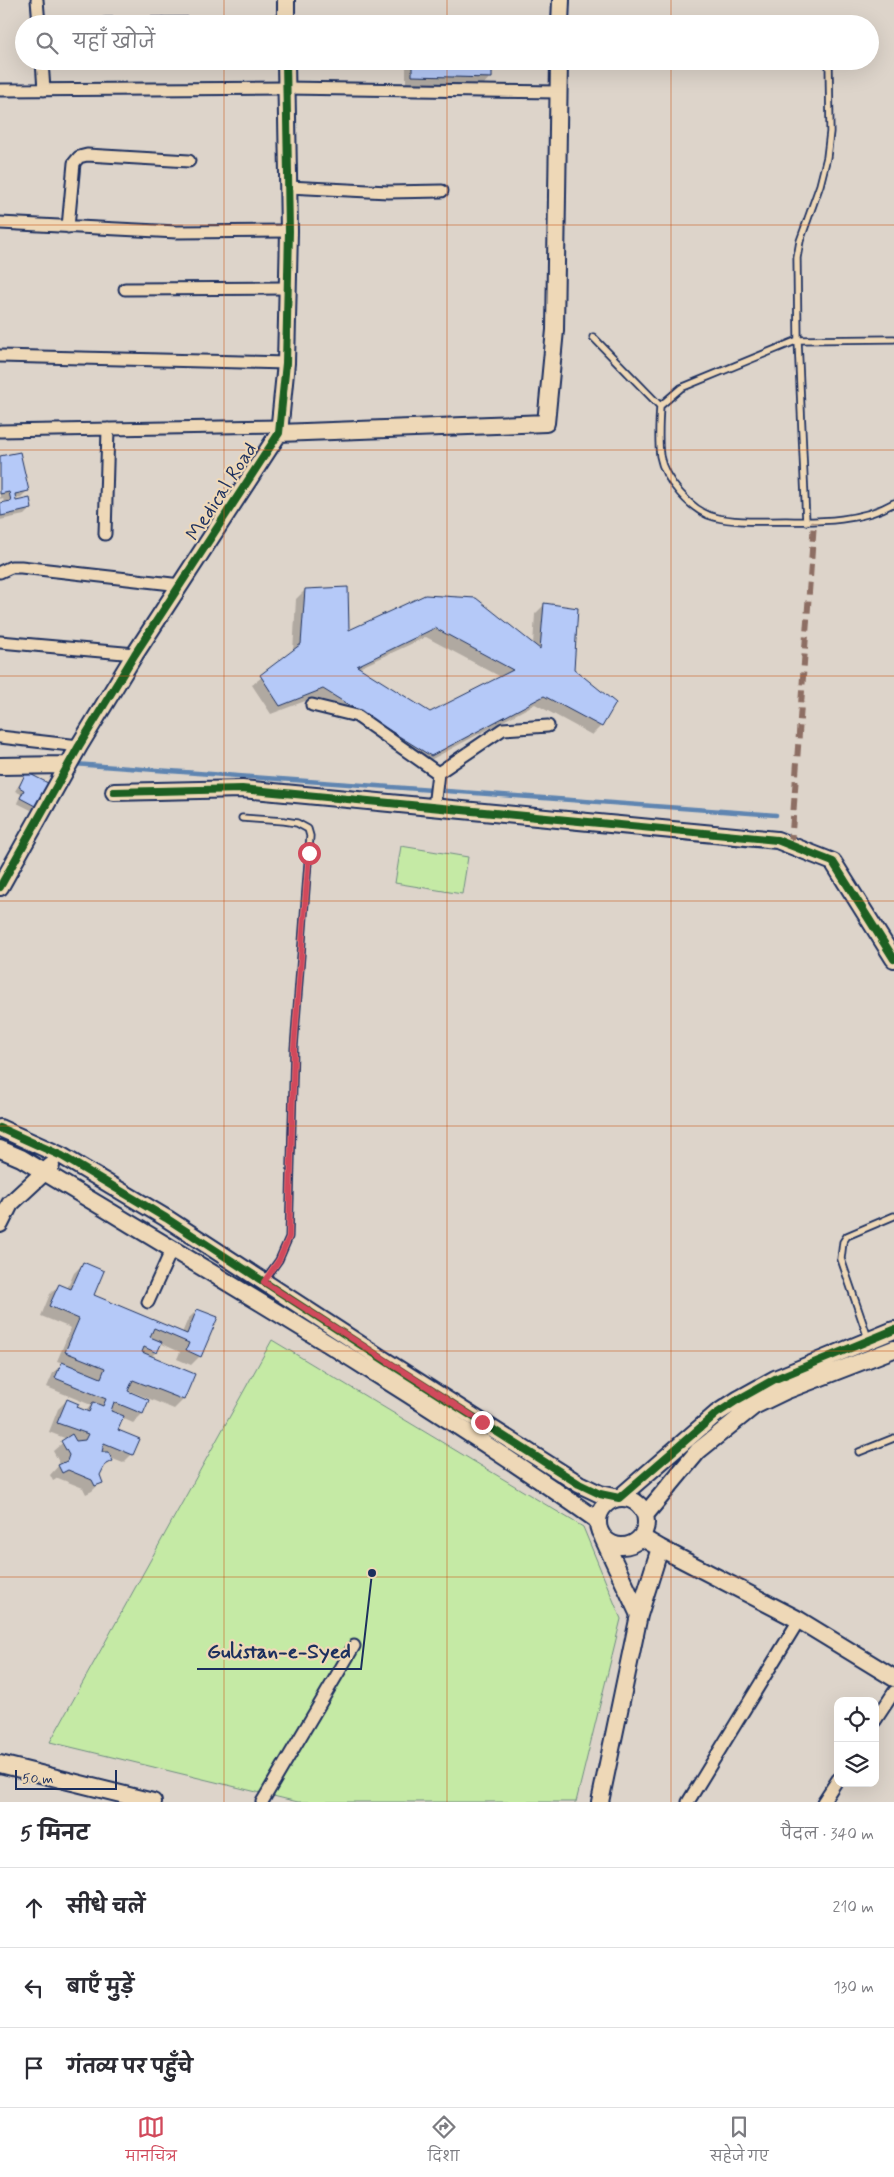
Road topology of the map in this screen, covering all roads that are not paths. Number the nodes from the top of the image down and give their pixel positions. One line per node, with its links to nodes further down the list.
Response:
1 (37, 0): 4 (street)
2 (286, 0): 5 (street)
3 (561, 0): 6 (street)
4 (38, 15)
5 (286, 15)
6 (560, 15)
7 (43, 70): 13 (street)
8 (286, 70): 11 (street, Medical Road)
9 (559, 70): 14 (street)
10 (829, 70): 25 (lane)
11 (287, 88): 13 (street); 14 (street); 16 (street, Medical Road)
12 (0, 90): 13 (street)
13 (44, 90)
14 (558, 92): 30 (street)
15 (189, 161): 19 (street)
16 (288, 187): 17 (street); 20 (street, Medical Road)
17 (442, 191)
18 (0, 223): 19 (street)
19 (68, 227): 20 (street)
20 (289, 231): 21 (street, Medical Road)
21 (287, 288): 22 (street); 27 (street, Medical Road)
22 (125, 289)
23 (593, 337): 28 (lane)
24 (894, 339): 25 (lane)
25 (798, 340): 28 (lane); 33 (lane)
26 (0, 356): 27 (street)
27 (286, 364): 30 (street, Medical Road)
28 (660, 406): 33 (lane)
29 (108, 428): 30 (street); 31 (street); 34 (street)
30 (280, 429): 36 (street, Medical Road)
31 (0, 431)
32 (894, 503): 33 (lane)
33 (806, 522)
34 (105, 534)
35 (0, 572): 36 (street)
36 (181, 584): 38 (street, Medical Road)
37 (0, 642): 38 (street)
38 (135, 654): 42 (street, Medical Road)
39 (312, 706): 45 (street)
40 (548, 726): 45 (street)
41 (0, 737): 42 (street)
42 (79, 746): 44 (street, Medical Road)
43 (0, 766): 44 (street)
44 (67, 766): 49 (street, Medical Road)
45 (438, 773): 47 (street)
46 (114, 792): 47 (street)
47 (434, 807): 50 (street)
48 (242, 818): 58 (lane)
49 (0, 887)
50 (894, 959)
51 (0, 1128): 53 (street)
52 (0, 1149): 54 (street)
53 (62, 1156): 54 (street); 58 (street)
54 (44, 1172): 56 (street); 57 (street)
55 (894, 1216): 61 (lane)
56 (0, 1224)
57 (172, 1249): 59 (street); 64 (street)
58 (264, 1282): 63 (street)
59 (148, 1302)
60 (894, 1330): 61 (street)
61 (869, 1340): 67 (street)
62 (894, 1349): 68 (street)
63 (482, 1422): 64 (street); 67 (street)
64 (472, 1436): 69 (street)
65 (894, 1438): 66 (lane)
66 (859, 1452)
67 (619, 1498): 68 (street); 69 (street)
68 (645, 1515): 70 (street)
69 (597, 1520): 71 (street)
70 (641, 1537): 71 (street); 72 (street)
71 (603, 1538): 73 (street)
72 (660, 1548): 73 (street); 74 (street)
73 (639, 1615): 84 (street)
74 (799, 1620): 76 (street); 85 (street)
75 (354, 1646): 83 (street)
76 (894, 1678)
77 (894, 1692): 78 (street)
78 (879, 1715)
79 (0, 1764): 81 (street)
80 (834, 1785): 86 (street)
81 (116, 1798): 82 (street)
82 (152, 1802)
83 (262, 1802)
84 (600, 1802)
85 (688, 1802)
86 (823, 1802)

